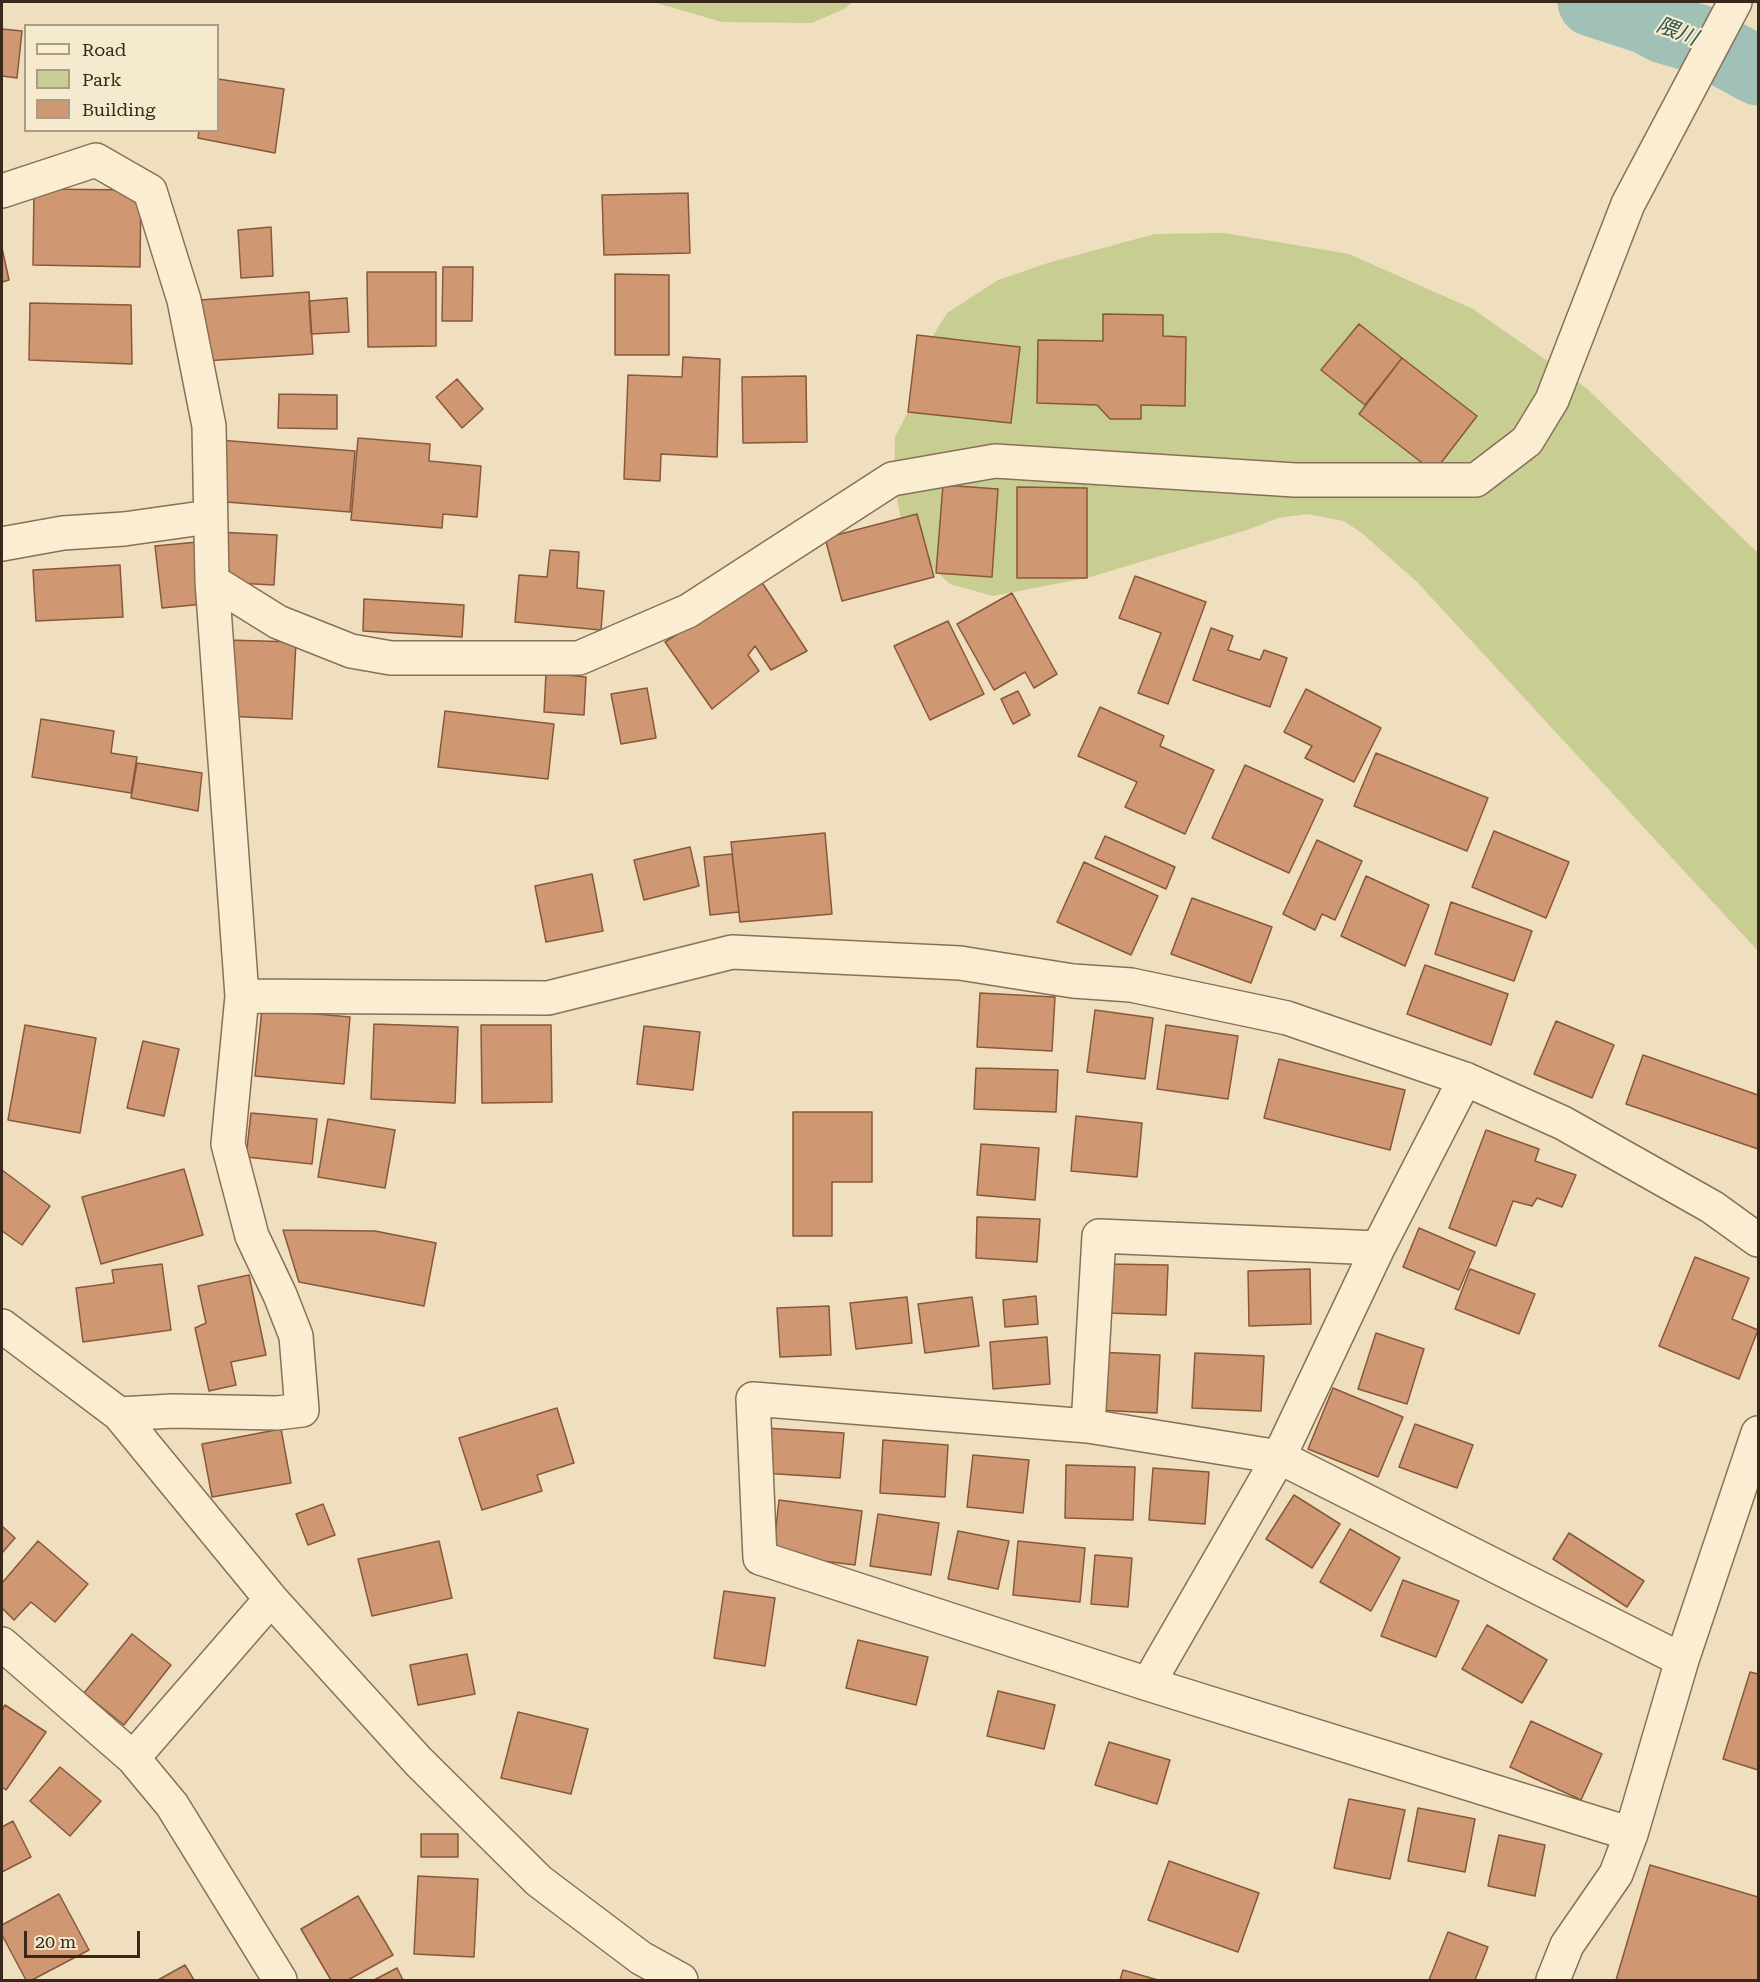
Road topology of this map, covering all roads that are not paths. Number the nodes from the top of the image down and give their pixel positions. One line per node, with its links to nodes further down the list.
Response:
1 (1735, 2): 5 (street)
2 (2, 191): 3 (street)
3 (209, 517): 4 (street); 5 (street)
4 (2, 544)
5 (212, 581): 6 (street)
6 (242, 996): 7 (street); 11 (street)
7 (1465, 1079): 8 (street); 9 (street)
8 (1758, 1240)
9 (1378, 1248): 12 (street); 14 (street)
10 (2, 1326): 11 (street)
11 (119, 1414): 15 (street)
12 (1088, 1426): 14 (street); 18 (street)
13 (1758, 1433): 17 (street)
14 (1279, 1456): 17 (street); 18 (street)
15 (271, 1599): 19 (street); 22 (street)
16 (2, 1644): 19 (street)
17 (1682, 1660): 20 (street)
18 (1148, 1684): 20 (street)
19 (133, 1758): 21 (street)
20 (1631, 1834): 23 (street)
21 (280, 1980)
22 (681, 1980)
23 (1553, 1980)

